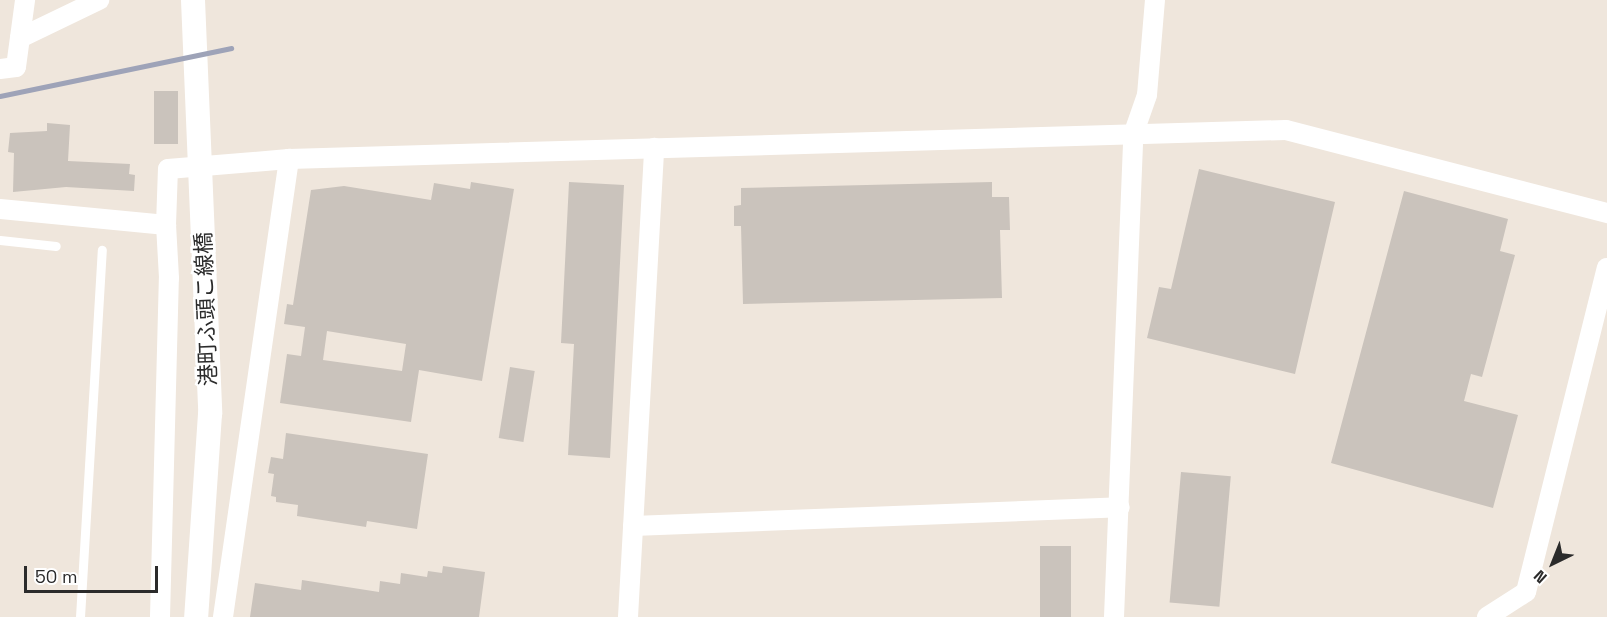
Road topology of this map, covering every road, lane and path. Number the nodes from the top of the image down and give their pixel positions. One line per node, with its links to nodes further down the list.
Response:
1 (25, 0): 5 (street)
2 (99, 0): 5 (street)
3 (193, 0): 21 (street, 港町ふ頭こ線橋)
4 (1155, 0): 7 (street)
5 (20, 38): 6 (street)
6 (0, 69)
7 (1133, 135): 8 (street); 11 (street); 17 (street)
8 (654, 148): 9 (street); 18 (street)
9 (289, 159): 12 (street); 22 (street)
10 (0, 209): 12 (street)
11 (1607, 213)
12 (166, 225): 20 (street)
13 (0, 240): 14 (lane)
14 (56, 246)
15 (102, 250): 19 (lane)
16 (1607, 268): 25 (street)
17 (1120, 507): 18 (street); 24 (street)
18 (633, 526): 23 (street)
19 (80, 617)
20 (160, 617)
21 (196, 617)
22 (223, 617)
23 (628, 617)
24 (1114, 617)
25 (1487, 617)

